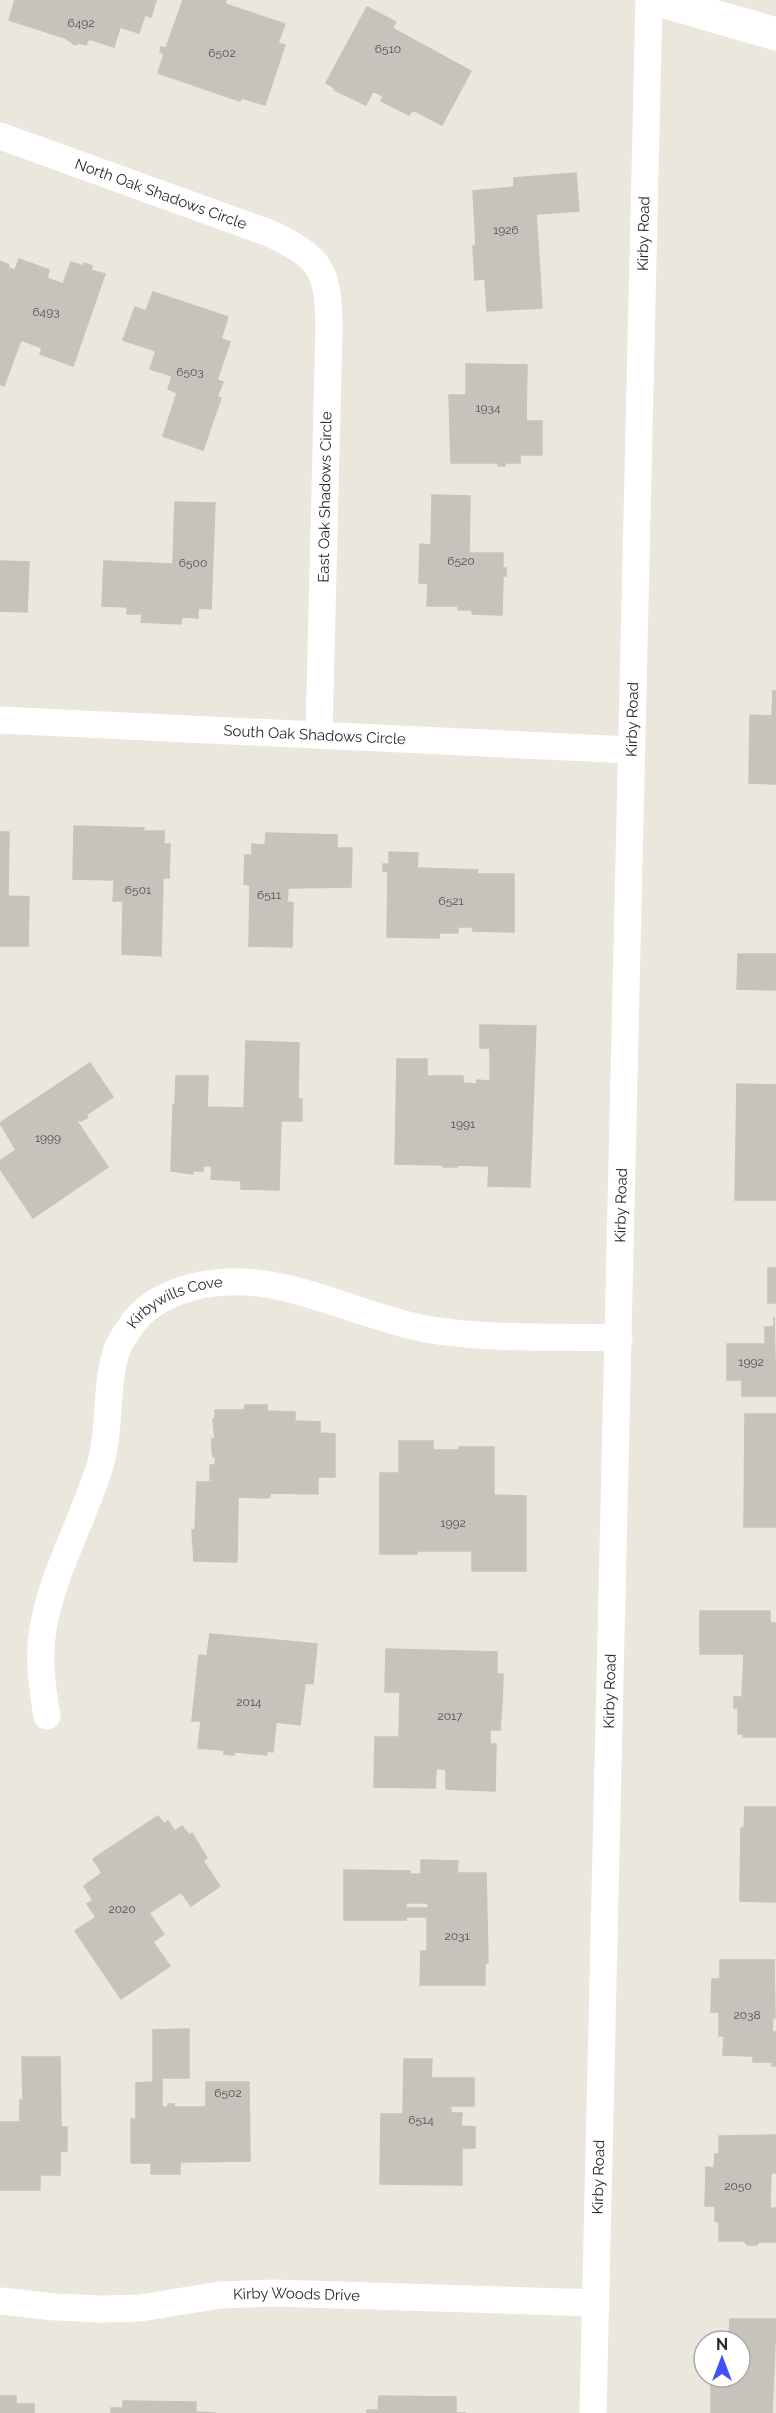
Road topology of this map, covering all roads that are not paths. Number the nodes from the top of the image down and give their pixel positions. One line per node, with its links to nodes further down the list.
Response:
1 (649, 0): 8 (street, Kirby Road)
2 (658, 0): 3 (main road)
3 (776, 34)
4 (0, 136): 5 (street, North Oak Shadows Circle)
5 (316, 262): 7 (street, East Oak Shadows Circle)
6 (0, 720): 7 (street, South Oak Shadows Circle)
7 (319, 734): 8 (street, South Oak Shadows Circle)
8 (630, 750): 9 (street, Kirby Road)
9 (619, 1338): 10 (street, Kirbywills Cove); 12 (street, Kirby Road)
10 (47, 1716)
11 (0, 2301): 12 (street, Kirby Woods Drive)
12 (596, 2302): 13 (street, Kirby Road)
13 (593, 2413)

